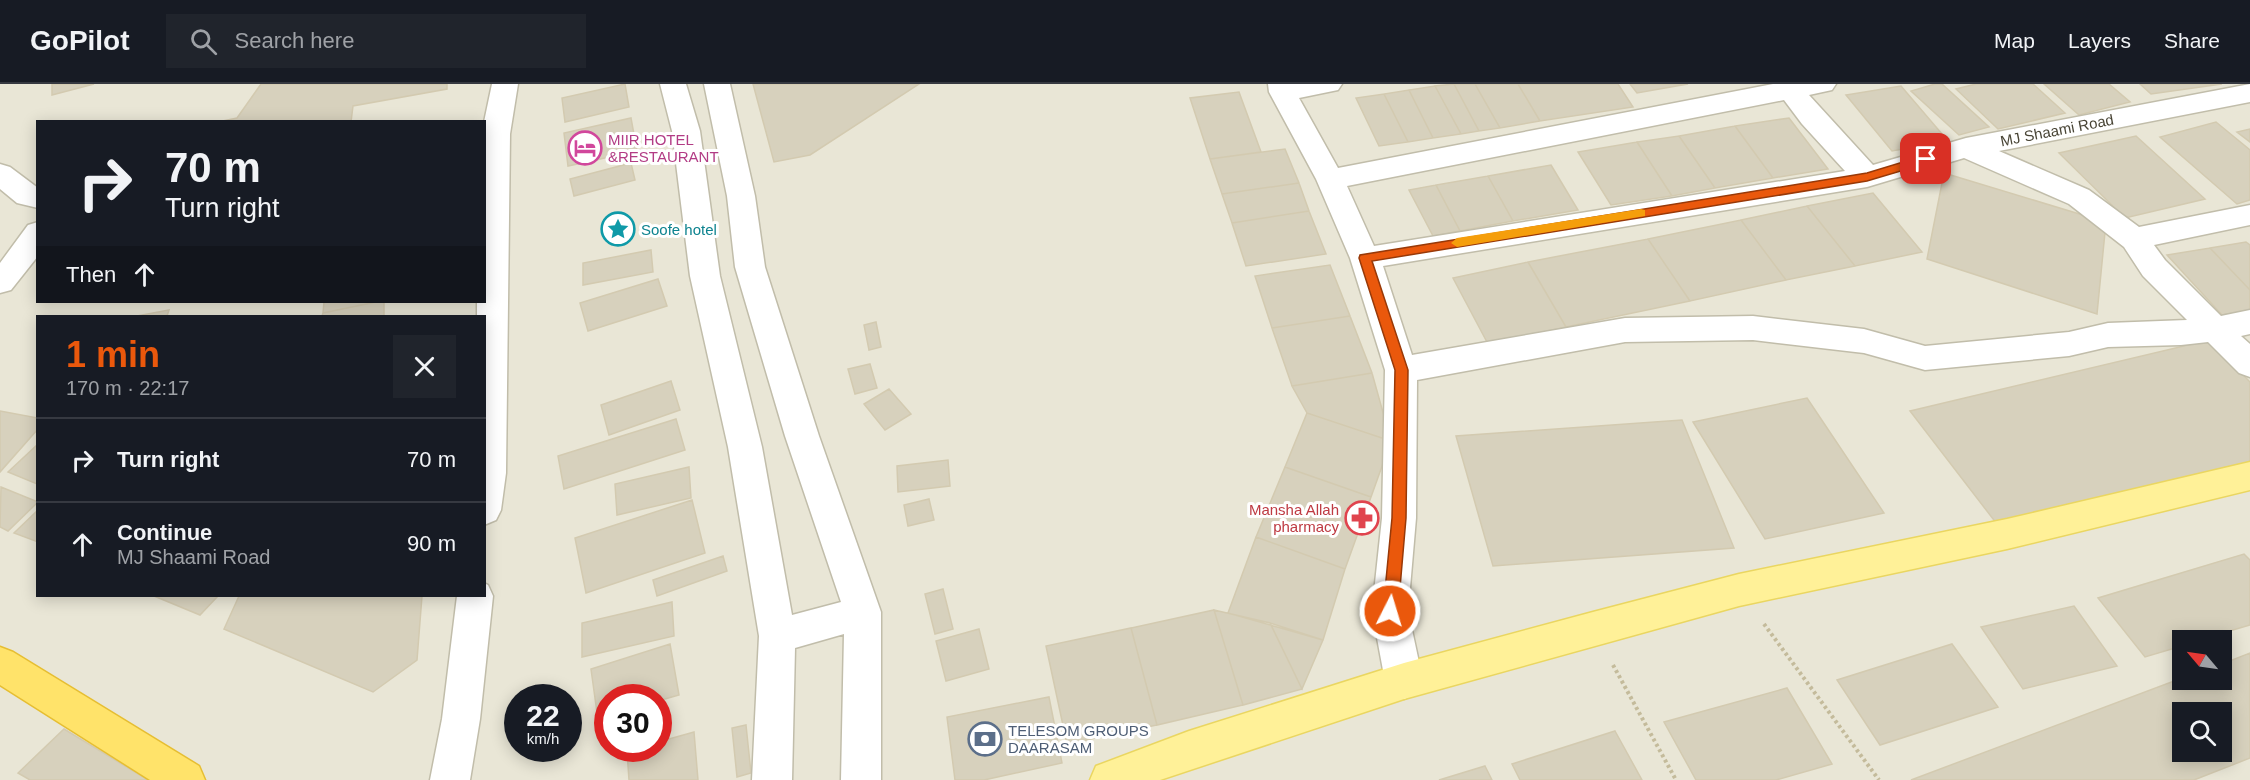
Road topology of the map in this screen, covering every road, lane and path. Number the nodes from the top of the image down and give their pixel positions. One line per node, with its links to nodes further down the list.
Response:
1 (505, 84): 9 (street)
2 (673, 84): 20 (street)
3 (717, 84): 19 (street)
4 (1329, 84): 7 (street)
5 (1823, 84): 6 (street)
6 (1788, 87): 12 (street); 13 (street)
7 (1281, 88): 13 (street)
8 (2250, 93): 10 (street, MJ Shaami Road)
9 (490, 135): 27 (street)
10 (1966, 148): 12 (street, MJ Shaami Road); 17 (street)
11 (0, 174): 14 (street)
12 (1867, 177): 18 (street, MJ Shaami Road)
13 (1330, 179): 18 (street)
14 (36, 198)
15 (2250, 215): 17 (street)
16 (36, 236): 21 (street)
17 (2134, 239): 23 (street)
18 (1365, 258): 25 (street)
19 (750, 267): 20 (street); 30 (street)
20 (705, 276): 32 (street)
21 (0, 282)
22 (2250, 322): 23 (street)
23 (2215, 329): 24 (street); 25 (street)
24 (2250, 364)
25 (1401, 370): 34 (street)
26 (2250, 476): 28 (main road)
27 (486, 495)
28 (1739, 590): 31 (main road); 41 (path)
29 (475, 597): 36 (street)
30 (863, 612): 32 (street); 38 (street)
31 (1593, 629): 34 (main road); 40 (path)
32 (777, 636): 37 (street)
33 (0, 664): 35 (highway)
34 (1404, 681): 39 (main road)
35 (185, 780)
36 (450, 780)
37 (772, 780)
38 (861, 780)
39 (1110, 780)
40 (1676, 780)
41 (1879, 780)

